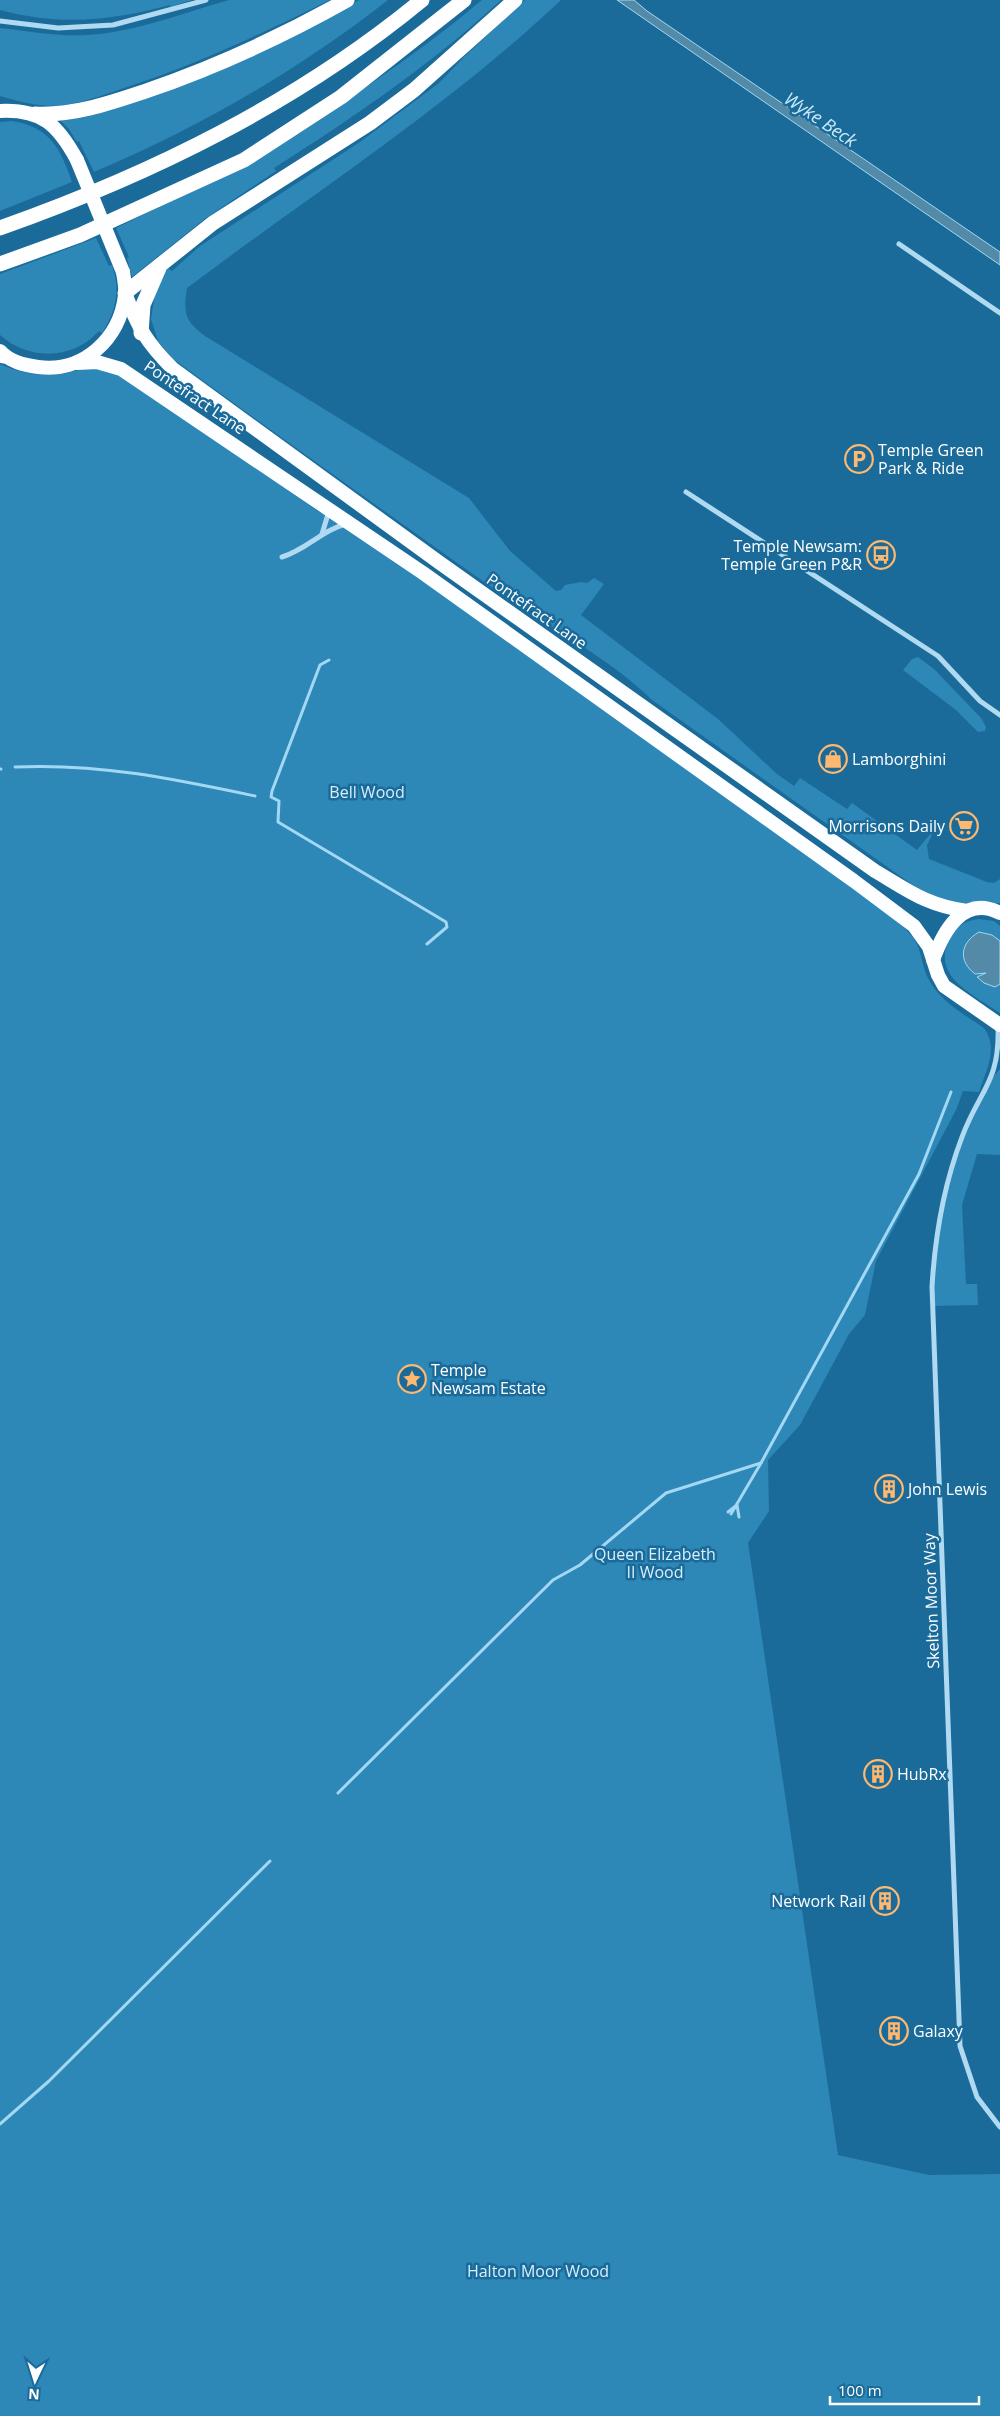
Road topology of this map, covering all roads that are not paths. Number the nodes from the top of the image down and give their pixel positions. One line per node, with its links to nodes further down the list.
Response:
1 (206, 0): 6 (street)
2 (348, 0): 8 (highway)
3 (422, 0): 9 (highway)
4 (464, 0): 12 (highway)
5 (515, 0): 11 (highway)
6 (0, 19)
7 (0, 111): 8 (highway)
8 (35, 114): 13 (highway, bridge)
9 (0, 228)
10 (899, 244): 14 (street)
11 (162, 262): 13 (highway); 15 (highway)
12 (0, 264)
13 (125, 293): 15 (highway, Pontefract Lane); 17 (highway)
14 (1000, 313)
15 (141, 333): 25 (highway, Pontefract Lane)
16 (1, 354): 17 (highway)
17 (77, 363): 19 (highway, Pontefract Lane)
18 (686, 492): 23 (street)
19 (329, 507): 20 (highway, Pontefract Lane); 21 (street)
20 (351, 523): 21 (street); 26 (highway, Pontefract Lane)
21 (322, 534): 22 (street)
22 (282, 557)
23 (1000, 715)
24 (997, 910): 25 (highway, Pontefract Lane)
25 (967, 911): 26 (highway)
26 (933, 960): 27 (highway, Pontefract Lane)
27 (999, 1025): 29 (street, Skelton Moor Way)
28 (1000, 1069): 29 (street, Skelton Moor Way)
29 (994, 1076): 30 (street, Skelton Moor Way)
30 (1000, 2127)

